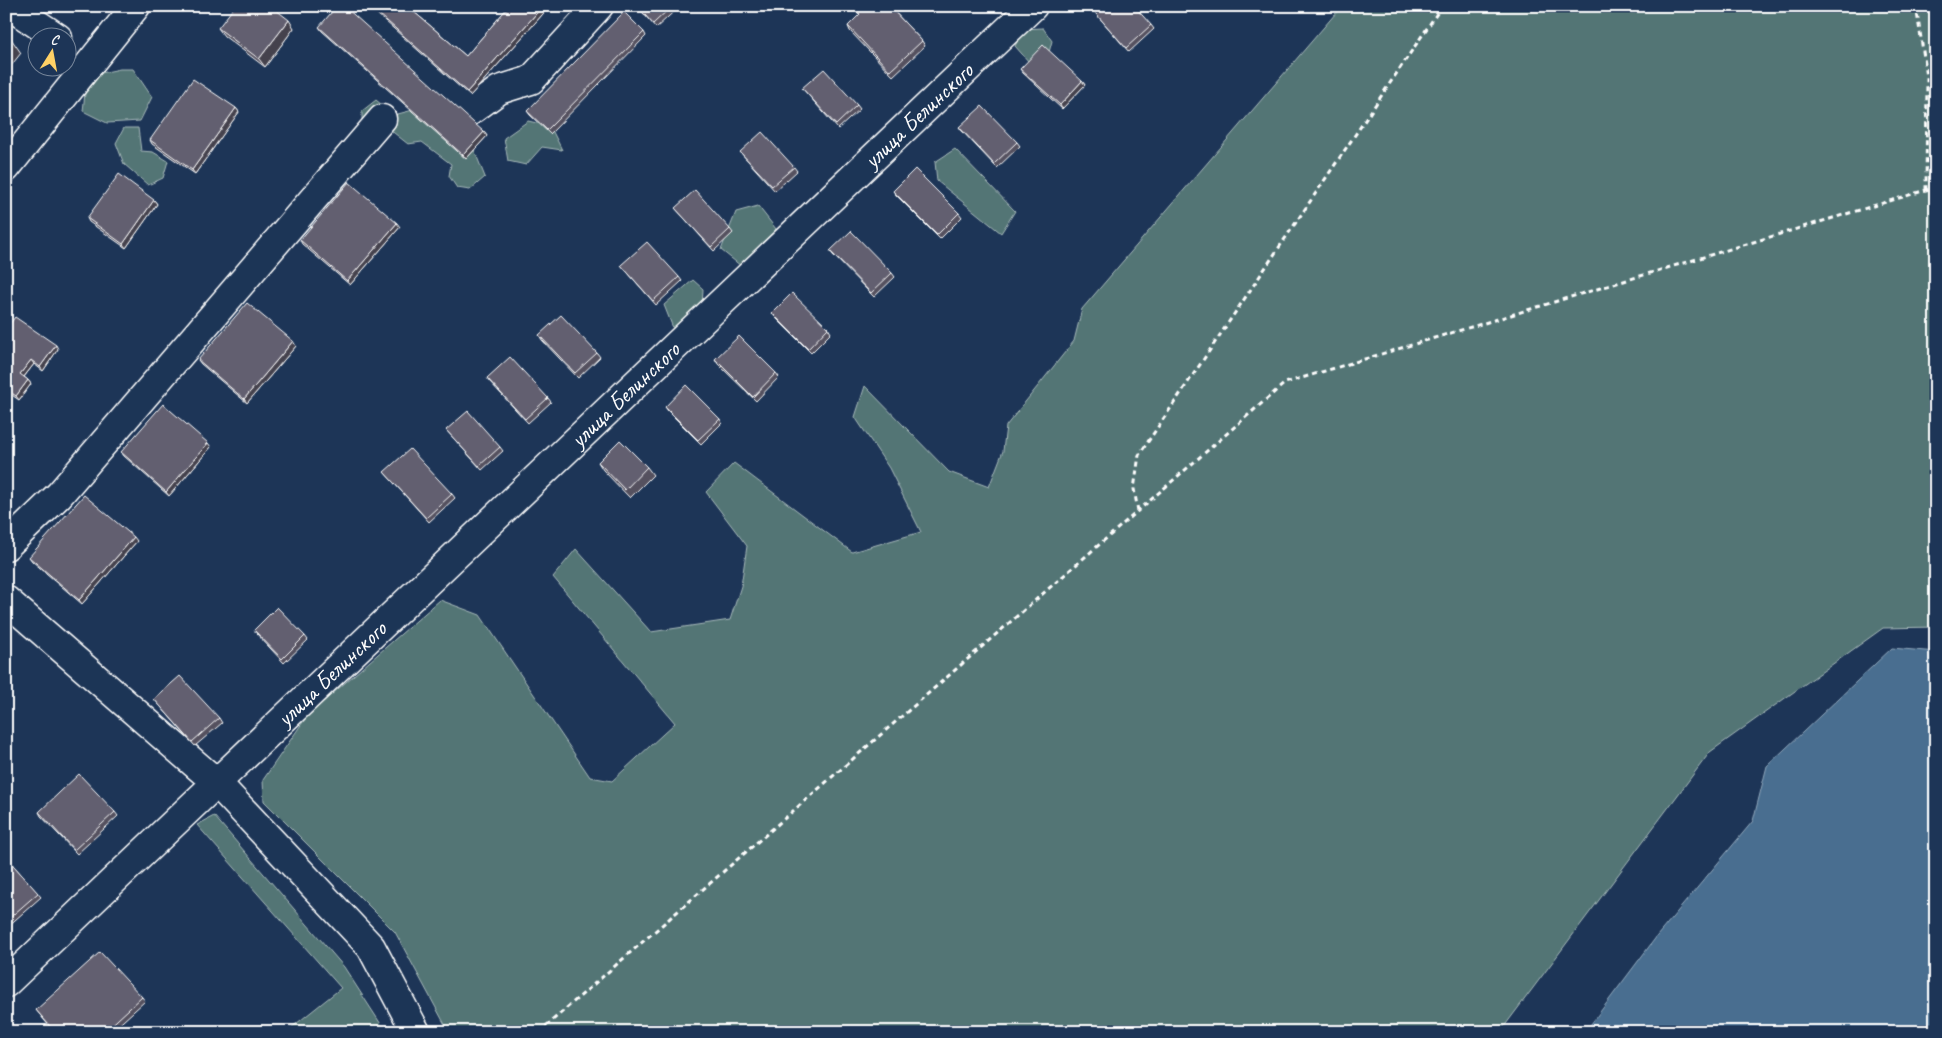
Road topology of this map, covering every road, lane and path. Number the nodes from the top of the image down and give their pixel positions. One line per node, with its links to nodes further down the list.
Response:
1 (10, 6): 8 (street)
2 (136, 6): 10 (street)
3 (360, 6): 4 (street)
4 (599, 6)
5 (1033, 6): 18 (street, улица Белинского)
6 (1442, 6): 15 (path)
7 (1916, 6): 14 (path)
8 (43, 28)
9 (78, 50): 10 (street)
10 (93, 60): 12 (street)
11 (382, 119): 16 (street)
12 (6, 168)
13 (1936, 187): 14 (path)
14 (1926, 190): 15 (path)
15 (1138, 511): 21 (path)
16 (6, 546)
17 (6, 600): 18 (street)
18 (217, 783): 19 (street, улица Белинского); 20 (street)
19 (6, 983)
20 (416, 1032)
21 (538, 1032)

